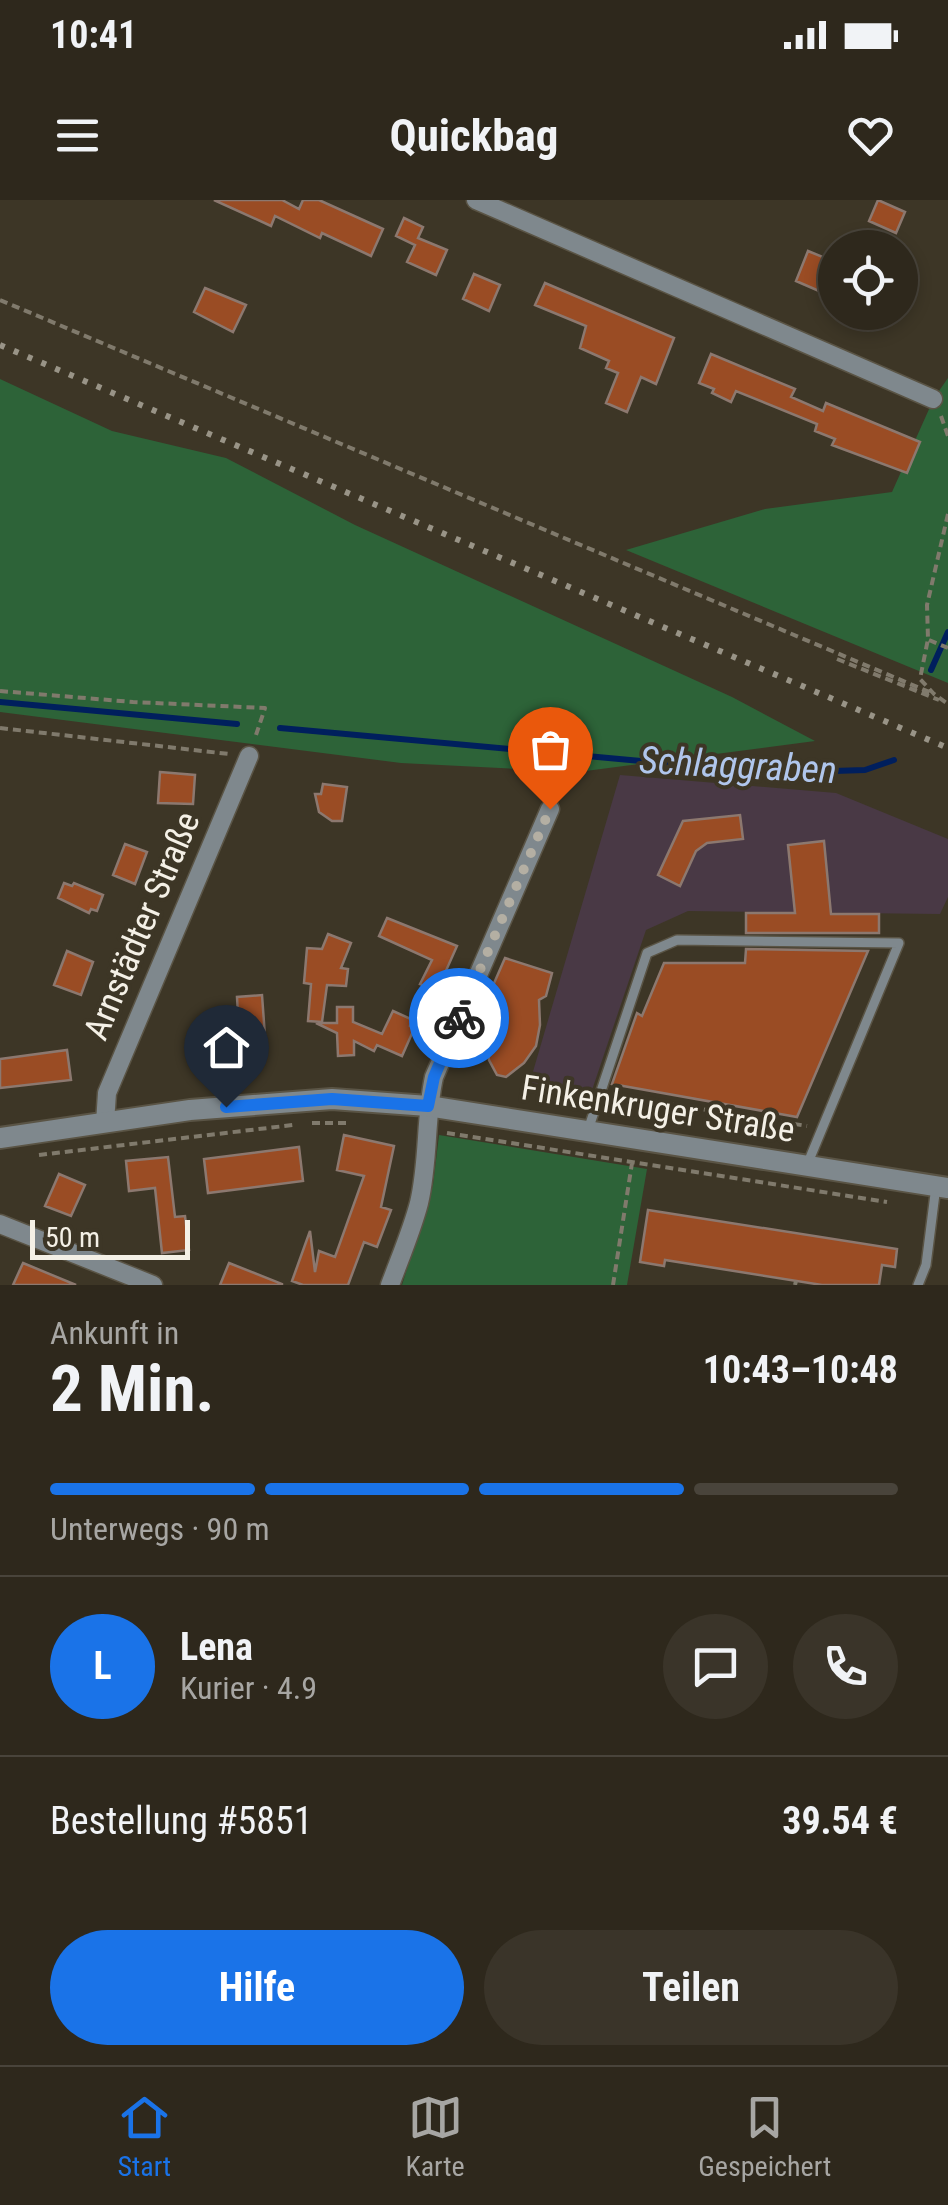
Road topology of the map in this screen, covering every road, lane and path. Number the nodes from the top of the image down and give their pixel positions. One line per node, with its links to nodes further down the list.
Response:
1 (476, 200): 3 (street)
2 (0, 300): 9 (path)
3 (933, 399)
4 (948, 514): 5 (path)
5 (928, 639): 6 (path); 9 (path)
6 (948, 648)
7 (838, 659): 9 (path)
8 (0, 690): 11 (path)
9 (934, 694)
10 (0, 728): 11 (path)
11 (249, 756): 16 (street, Arnstädter Straße)
12 (550, 809): 14 (street)
13 (601, 1092): 19 (path); 19 (lane); 21 (lane)
14 (428, 1106): 16 (street, Finkenkruger Straße); 20 (street); 21 (street, Finkenkruger Straße)
15 (364, 1122): 17 (path)
16 (106, 1123): 22 (street, Finkenkruger Straße)
17 (310, 1123)
18 (292, 1125): 23 (path)
19 (822, 1128): 25 (lane)
20 (429, 1130): 24 (path); 30 (street)
21 (588, 1130): 25 (street, Finkenkruger Straße)
22 (0, 1138)
23 (37, 1156)
24 (632, 1163): 27 (path); 31 (path)
25 (807, 1165): 26 (street, Finkenkruger Straße)
26 (942, 1187): 32 (lane)
27 (896, 1203)
28 (0, 1224): 29 (street)
29 (154, 1285)
30 (390, 1285)
31 (613, 1285)
32 (918, 1285)

